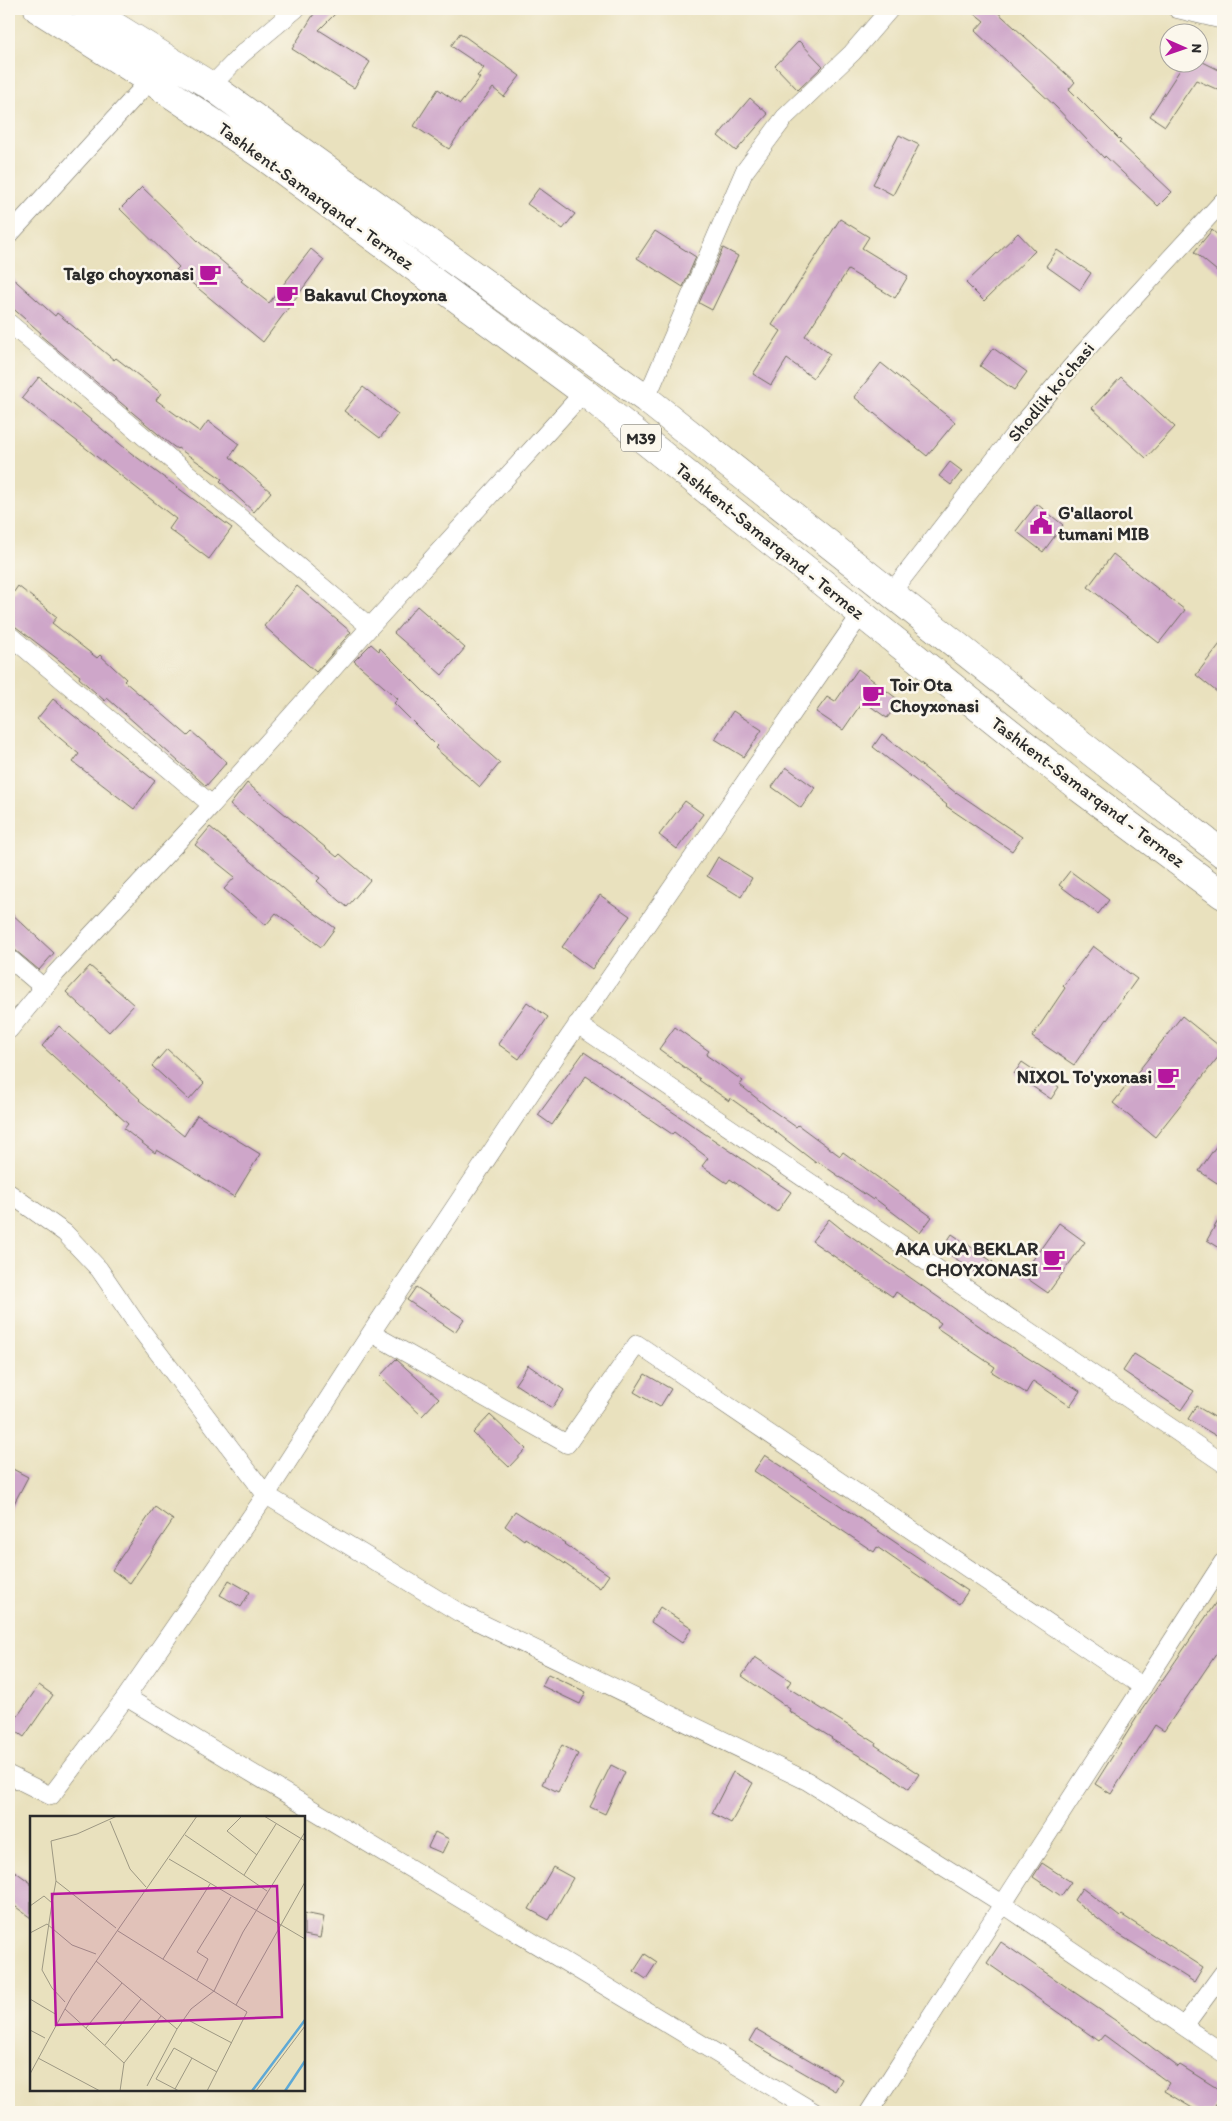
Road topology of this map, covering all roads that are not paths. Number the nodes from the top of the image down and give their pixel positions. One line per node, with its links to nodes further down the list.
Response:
1 (38, 9): 7 (highway, Tashkent-Samarqand - Termez / M39)
2 (296, 9): 8 (street)
3 (890, 9): 13 (street)
4 (1177, 9): 6 (street)
5 (91, 10): 8 (highway, Tashkent-Samarqand - Termez / M39)
6 (1223, 20)
7 (150, 80): 10 (street); 12 (highway, Tashkent-Samarqand - Termez / M39)
8 (211, 86): 13 (highway, Tashkent-Samarqand - Termez / M39)
9 (1223, 201): 16 (street, Shodlik ko'chasi)
10 (9, 235)
11 (9, 323): 18 (street)
12 (584, 392): 15 (highway, Tashkent-Samarqand - Termez / M39); 18 (street)
13 (646, 400): 14 (highway, Tashkent-Samarqand - Termez / M39)
14 (713, 452): 15 (highway); 16 (highway, Tashkent-Samarqand - Termez / M39)
15 (678, 468): 17 (highway, Tashkent-Samarqand - Termez / M39)
16 (891, 594): 21 (highway, Tashkent-Samarqand - Termez / M39)
17 (861, 614): 22 (highway, Tashkent-Samarqand - Termez / M39); 25 (street)
18 (370, 627): 20 (street)
19 (9, 635): 20 (street)
20 (212, 804): 24 (street)
21 (1223, 854)
22 (1223, 895)
23 (9, 958): 24 (street)
24 (44, 988): 26 (street)
25 (577, 1024): 28 (street); 29 (street)
26 (9, 1030)
27 (9, 1193): 30 (street)
28 (370, 1333): 30 (street); 32 (street)
29 (1223, 1463)
30 (266, 1495): 33 (street); 35 (street)
31 (1223, 1562): 32 (street)
32 (1143, 1687): 35 (street)
33 (126, 1697): 34 (street); 39 (street)
34 (9, 1775)
35 (1003, 1904): 37 (street); 40 (street)
36 (1223, 1973): 37 (street)
37 (1184, 2026): 38 (street)
38 (1223, 2053)
39 (814, 2112)
40 (869, 2112)

